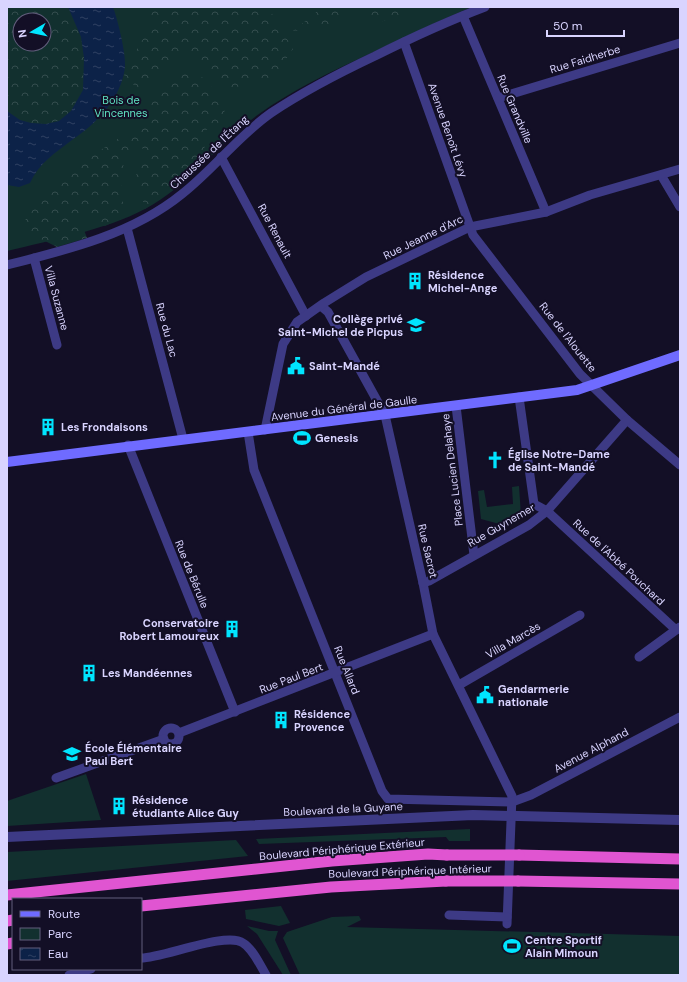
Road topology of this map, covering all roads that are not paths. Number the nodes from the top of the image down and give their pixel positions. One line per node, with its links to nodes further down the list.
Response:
1 (485, 7): 2 (street, Chaussée de l'Étang)
2 (463, 16): 3 (street, Chaussée de l'Étang); 5 (street, Rue Grandville)
3 (404, 42): 6 (street, Chaussée de l'Étang); 11 (street, Avenue Benoît Lévy)
4 (680, 43): 5 (street, Rue Faidherbe)
5 (498, 98): 10 (street, Rue Grandville)
6 (221, 157): 12 (street, Chaussée de l'Étang); 16 (street, Rue Renault)
7 (680, 169): 8 (street, Rue Jeanne d'Arc)
8 (660, 175): 9 (street); 10 (street, Rue Jeanne d'Arc)
9 (680, 207)
10 (546, 212): 11 (street, Rue Jeanne d'Arc)
11 (470, 227): 15 (street, Rue Jeanne d'Arc); 19 (street, Rue de l'Alouette)
12 (127, 228): 13 (street, Chaussée de l'Étang); 26 (street, Rue du Lac)
13 (34, 258): 14 (street, Chaussée de l'Étang); 17 (street, Villa Suzanne)
14 (7, 265)
15 (321, 306): 16 (street, Rue Jeanne d'Arc); 22 (street, Rue Sacrot)
16 (306, 316): 24 (street, Rue Jeanne d'Arc)
17 (57, 344)
18 (680, 356): 19 (main road, Avenue du Général de Gaulle)
19 (592, 386): 20 (main road, Avenue du Général de Gaulle); 23 (street, Rue de l'Alouette)
20 (519, 397): 21 (main road, Avenue du Général de Gaulle); 30 (street)
21 (456, 406): 22 (main road, Avenue du Général de Gaulle); 31 (street, Place Lucien Delahaye)
22 (385, 415): 24 (main road, Avenue du Général de Gaulle); 32 (street, Rue Sacrot)
23 (627, 420): 29 (street, Rue de l'Alouette); 30 (street, Rue Guynemer)
24 (265, 430): 25 (main road, Avenue du Général de Gaulle)
25 (248, 432): 26 (main road, Avenue du Général de Gaulle); 37 (street, Rue Allard)
26 (183, 439): 27 (main road, Avenue du Général de Gaulle)
27 (128, 445): 28 (main road, Avenue du Général de Gaulle); 39 (street, Rue de Bérulle)
28 (7, 462)
29 (679, 462)
30 (547, 511): 31 (street, Rue Guynemer); 34 (street, Rue de l'Abbé Pouchard)
31 (474, 555): 32 (street, Rue Guynemer)
32 (423, 583): 35 (street, Rue Sacrot)
33 (580, 615): 38 (street, Villa Marcès)
34 (678, 628): 36 (street)
35 (433, 634): 37 (street, Rue Paul Bert); 38 (street, Rue Sacrot)
36 (639, 657)
37 (336, 673): 39 (street, Rue Paul Bert); 42 (street, Rue Allard)
38 (459, 685): 42 (street, Rue Sacrot)
39 (236, 712): 41 (street, Rue Paul Bert)
40 (680, 717): 42 (street, Avenue Alphand)
41 (56, 778)
42 (512, 802): 43 (street)
43 (511, 816): 44 (street, Boulevard de la Guyane); 45 (street, Boulevard de la Guyane); 52 (street)
44 (680, 820)
45 (7, 837)
46 (680, 859): 48 (highway, Boulevard Périphérique Extérieur, bridge)
47 (680, 884): 49 (highway, Boulevard Périphérique Intérieur, bridge)
48 (7, 895)
49 (159, 904): 50 (highway, Boulevard Périphérique Intérieur); 51 (highway)
50 (142, 906)
51 (142, 909)
52 (449, 915)
53 (142, 958): 56 (street)
54 (87, 970): 55 (street)
55 (69, 975)
56 (266, 975)

